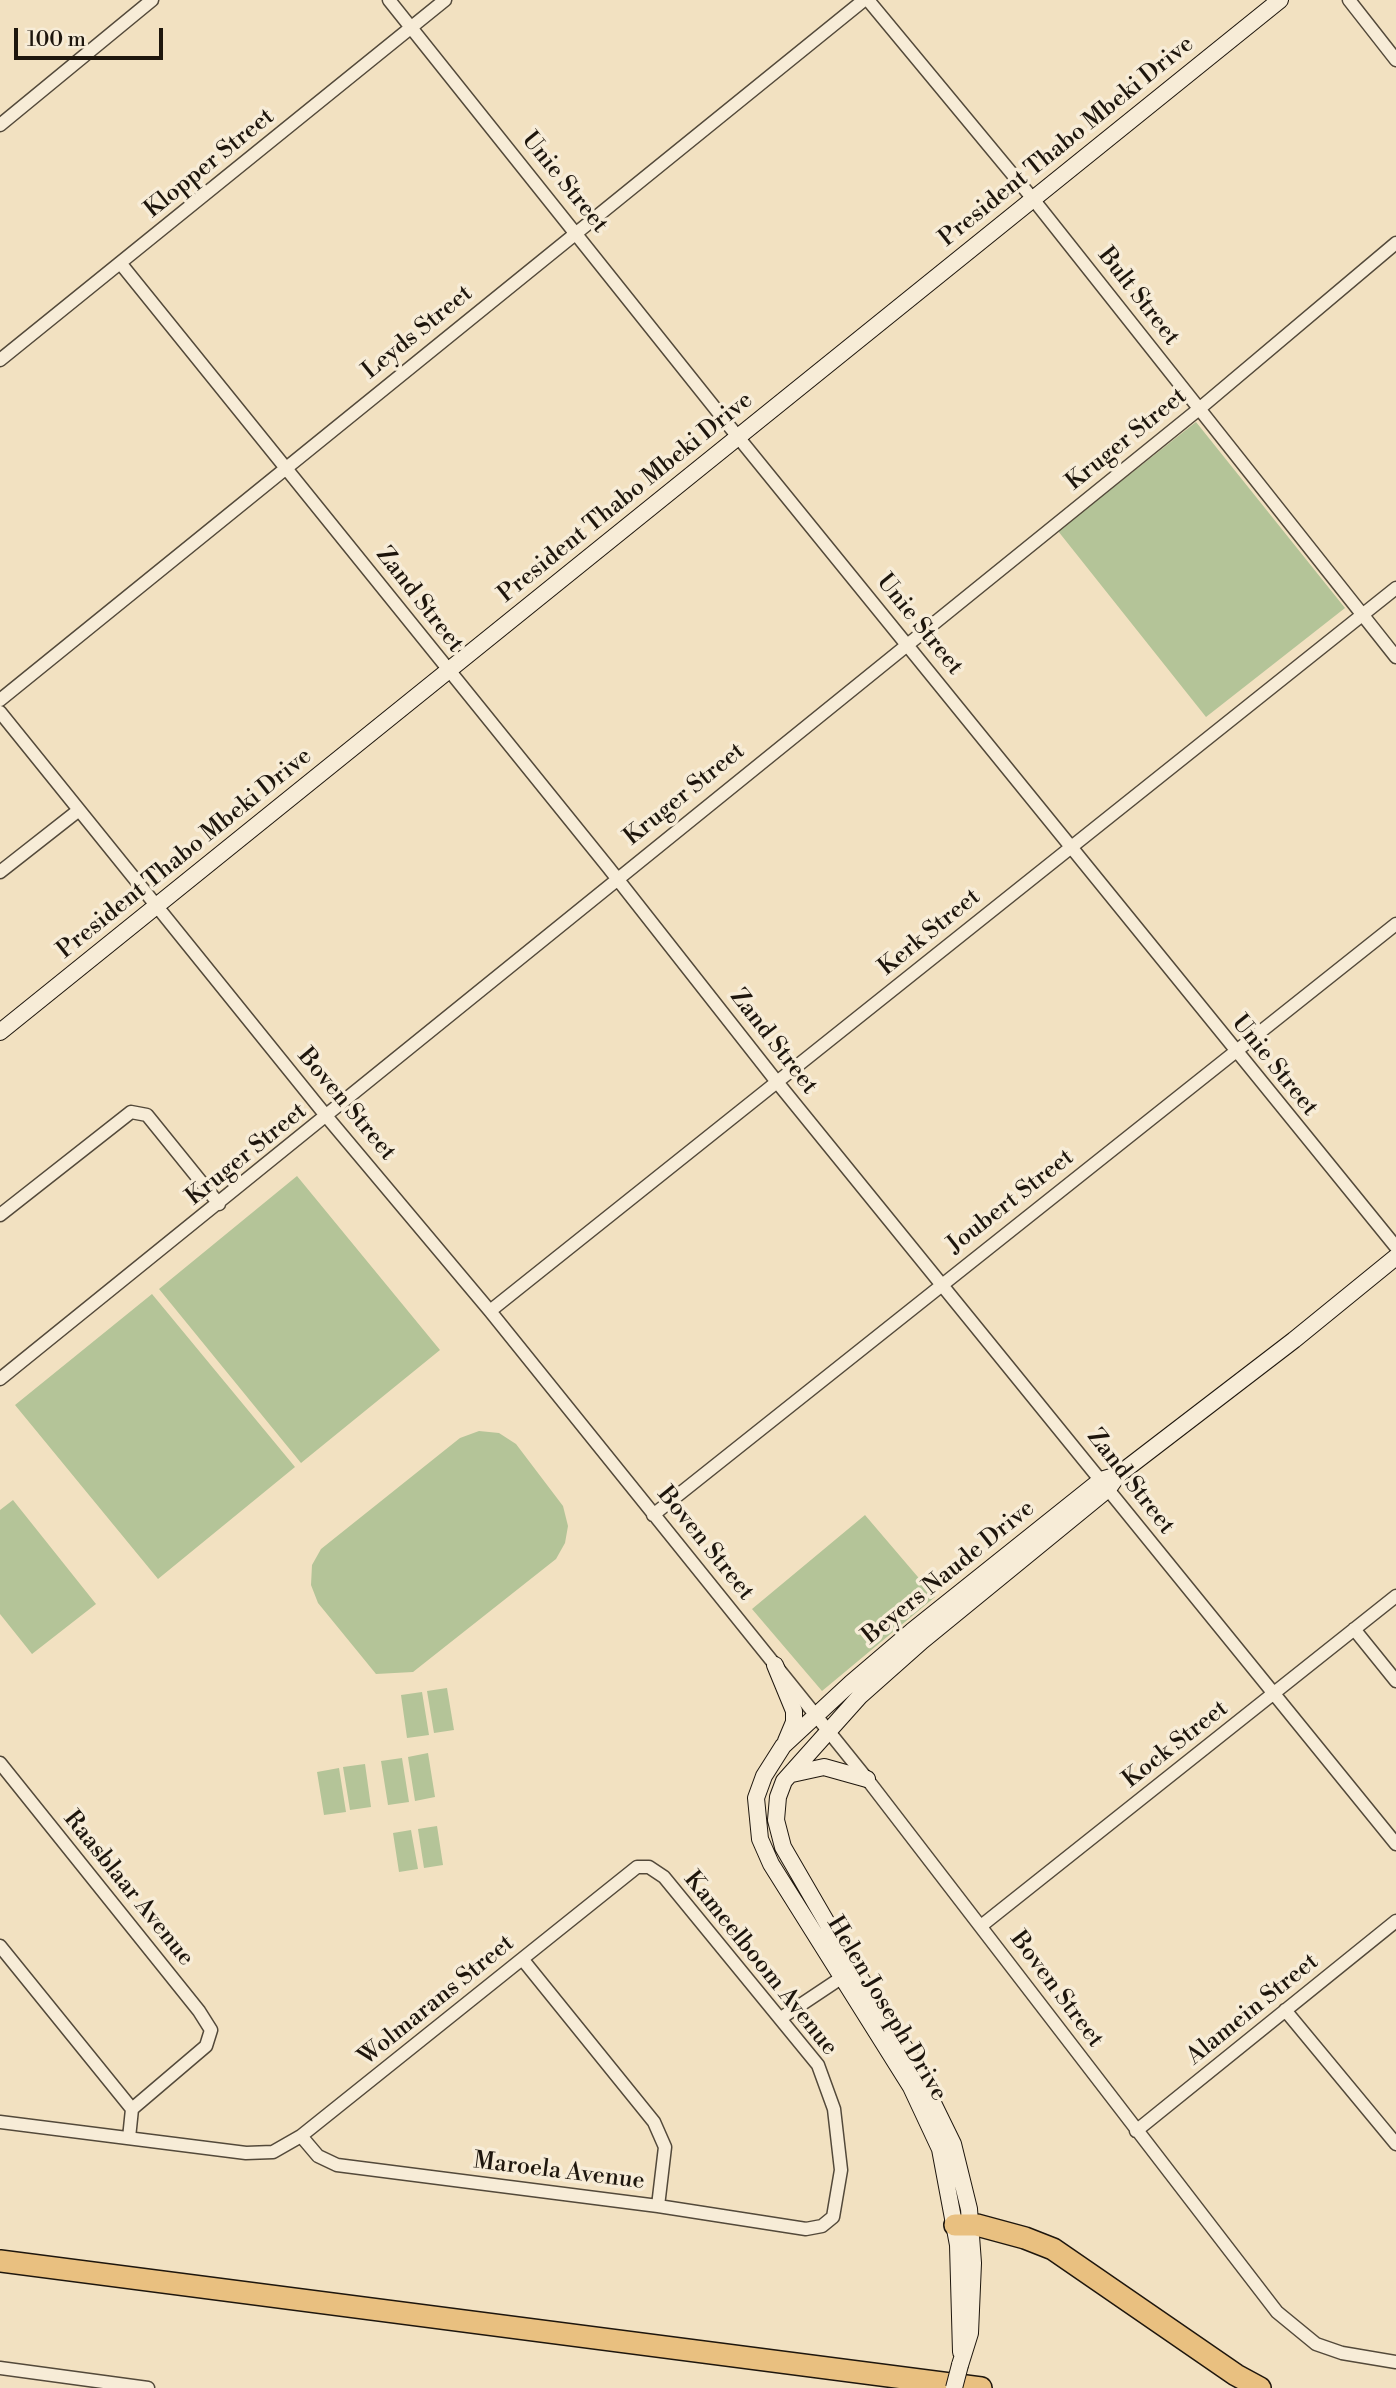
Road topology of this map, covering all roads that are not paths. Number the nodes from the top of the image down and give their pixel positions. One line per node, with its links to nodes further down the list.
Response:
1 (152, 0): 9 (street)
2 (390, 0): 7 (street, Unie Street)
3 (445, 0): 7 (street, Klopper Street)
4 (866, 0): 10 (street, Bult Street); 11 (street, Leyds Street)
5 (1280, 0): 10 (street, President Thabo Mbeki Drive)
6 (1349, 0): 8 (street)
7 (411, 27): 11 (street, Unie Street); 13 (street, Klopper Street)
8 (1396, 60)
9 (0, 125)
10 (1033, 200): 15 (street, Bult Street); 16 (street, President Thabo Mbeki Drive)
11 (577, 232): 16 (street, Unie Street); 17 (street, Leyds Street)
12 (1396, 243): 15 (street, Kruger Street)
13 (121, 264): 14 (street, Klopper Street); 17 (street, Zand Street)
14 (0, 360)
15 (1199, 409): 19 (street, Bult Street); 20 (street, Kruger Street)
16 (738, 437): 20 (street, Unie Street); 22 (street, President Thabo Mbeki Drive)
17 (287, 466): 22 (street, Zand Street); 23 (street, Leyds Street)
18 (1396, 588): 19 (street, Kerk Street)
19 (1362, 615): 21 (street, Bult Street); 26 (street, Kerk Street)
20 (907, 643): 26 (street, Unie Street); 28 (street, Kruger Street)
21 (1396, 657)
22 (448, 671): 28 (street, Zand Street); 29 (street, President Thabo Mbeki Drive)
23 (0, 700)
24 (0, 712): 25 (street, Boven Street)
25 (79, 810): 27 (street); 29 (street, Boven Street)
26 (1070, 848): 32 (street, Unie Street); 33 (street, Kerk Street)
27 (0, 872)
28 (616, 877): 33 (street, Zand Street); 34 (street, Kruger Street)
29 (157, 907): 31 (street, President Thabo Mbeki Drive); 34 (street, Boven Street)
30 (1396, 924): 32 (street, Joubert Street)
31 (0, 1032)
32 (1235, 1052): 37 (street, Unie Street); 39 (street, Joubert Street)
33 (777, 1082): 39 (street, Zand Street); 40 (street, Kerk Street)
34 (327, 1117): 35 (street, Kruger Street); 40 (street, Boven Street)
35 (219, 1204): 36 (street); 41 (street, Kruger Street)
36 (0, 1214)
37 (1396, 1247)
38 (1396, 1257): 42 (street, Beyers Naude Drive)
39 (942, 1282): 42 (street, Zand Street); 43 (street, Joubert Street)
40 (490, 1311): 43 (street, Boven Street)
41 (0, 1379)
42 (1104, 1485): 48 (street, Zand Street); 49 (street, Beyers Naude Drive); 50 (street, Beyers Naude Drive)
43 (653, 1515): 46 (street, Boven Street)
44 (1396, 1595): 45 (street, Kock Street)
45 (1354, 1629): 47 (street); 48 (street, Kock Street)
46 (775, 1665): 49 (street, Boven Street); 51 (street)
47 (1396, 1681)
48 (1272, 1695): 55 (street, Zand Street); 58 (street, Kock Street)
49 (816, 1717): 50 (street, Boven Street); 51 (street, Helen Joseph Drive)
50 (828, 1731): 53 (street, Helen Joseph Drive); 54 (street, Boven Street)
51 (783, 1746): 62 (street, Helen Joseph Drive)
52 (0, 1763): 65 (street, Raasblaar Avenue)
53 (789, 1775): 54 (street); 60 (street, Helen Joseph Drive)
54 (867, 1779): 58 (street, Boven Street)
55 (1396, 1843)
56 (637, 1867): 61 (street, Wolmarans Street); 64 (street, Kameelboom Avenue)
57 (1396, 1921): 63 (street, Alamein Street)
58 (981, 1926): 67 (street, Boven Street)
59 (0, 1946): 65 (street)
60 (845, 1954): 62 (street); 72 (street, Helen Joseph Drive)
61 (523, 1960): 68 (street, Wolmarans Street); 71 (street)
62 (841, 1978): 64 (street); 72 (street, Helen Joseph Drive)
63 (1285, 2010): 67 (street, Alamein Street); 70 (street)
64 (781, 2018): 73 (street, Kameelboom Avenue)
65 (132, 2109): 69 (street)
66 (0, 2122): 69 (street)
67 (1136, 2131): 75 (street, Boven Street)
68 (301, 2137): 69 (street, Wolmarans Street); 71 (street, Maroela Avenue)
69 (129, 2138)
70 (1396, 2144)
71 (658, 2206): 73 (street, Maroela Avenue)
72 (963, 2224): 78 (street, Helen Joseph Drive, bridge); 80 (highway)
73 (822, 2226)
74 (0, 2261): 79 (highway)
75 (1396, 2362)
76 (0, 2368): 77 (street)
77 (148, 2388)
78 (954, 2388)
79 (981, 2388)
80 (1260, 2388)

